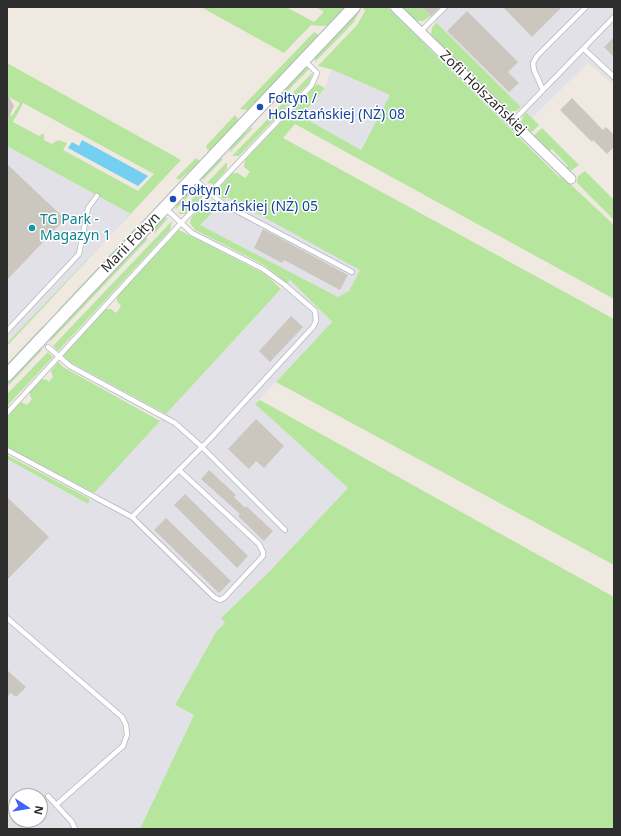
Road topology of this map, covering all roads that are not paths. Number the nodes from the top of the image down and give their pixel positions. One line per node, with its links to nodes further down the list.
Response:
1 (354, 7): 8 (street, Marii Fołtyn)
2 (395, 7): 6 (street, Zofii Holszańskiej)
3 (446, 7): 6 (lane)
4 (586, 7): 10 (lane)
5 (614, 18): 7 (lane)
6 (420, 32): 11 (street, Zofii Holszańskiej)
7 (584, 49): 9 (lane); 10 (lane)
8 (304, 60): 12 (street, Marii Fołtyn); 14 (lane)
9 (614, 77)
10 (543, 90): 11 (lane)
11 (512, 122): 13 (street, Zofii Holszańskiej)
12 (193, 178): 14 (lane); 16 (street, Marii Fołtyn)
13 (571, 179)
14 (209, 193): 17 (lane); 18 (lane)
15 (97, 196): 19 (lane)
16 (165, 208): 17 (lane); 22 (street, Marii Fołtyn)
17 (181, 223): 21 (lane); 24 (lane)
18 (352, 272)
19 (7, 331)
20 (48, 347): 21 (lane)
21 (58, 356): 23 (lane); 24 (lane)
22 (7, 375)
23 (7, 412)
24 (202, 447): 26 (lane); 28 (lane)
25 (7, 450): 27 (lane)
26 (179, 470): 27 (lane); 27 (lane)
27 (132, 517)
28 (285, 530)
29 (7, 618): 31 (lane)
30 (48, 796): 31 (lane)
31 (56, 805): 32 (lane)
32 (75, 829)

